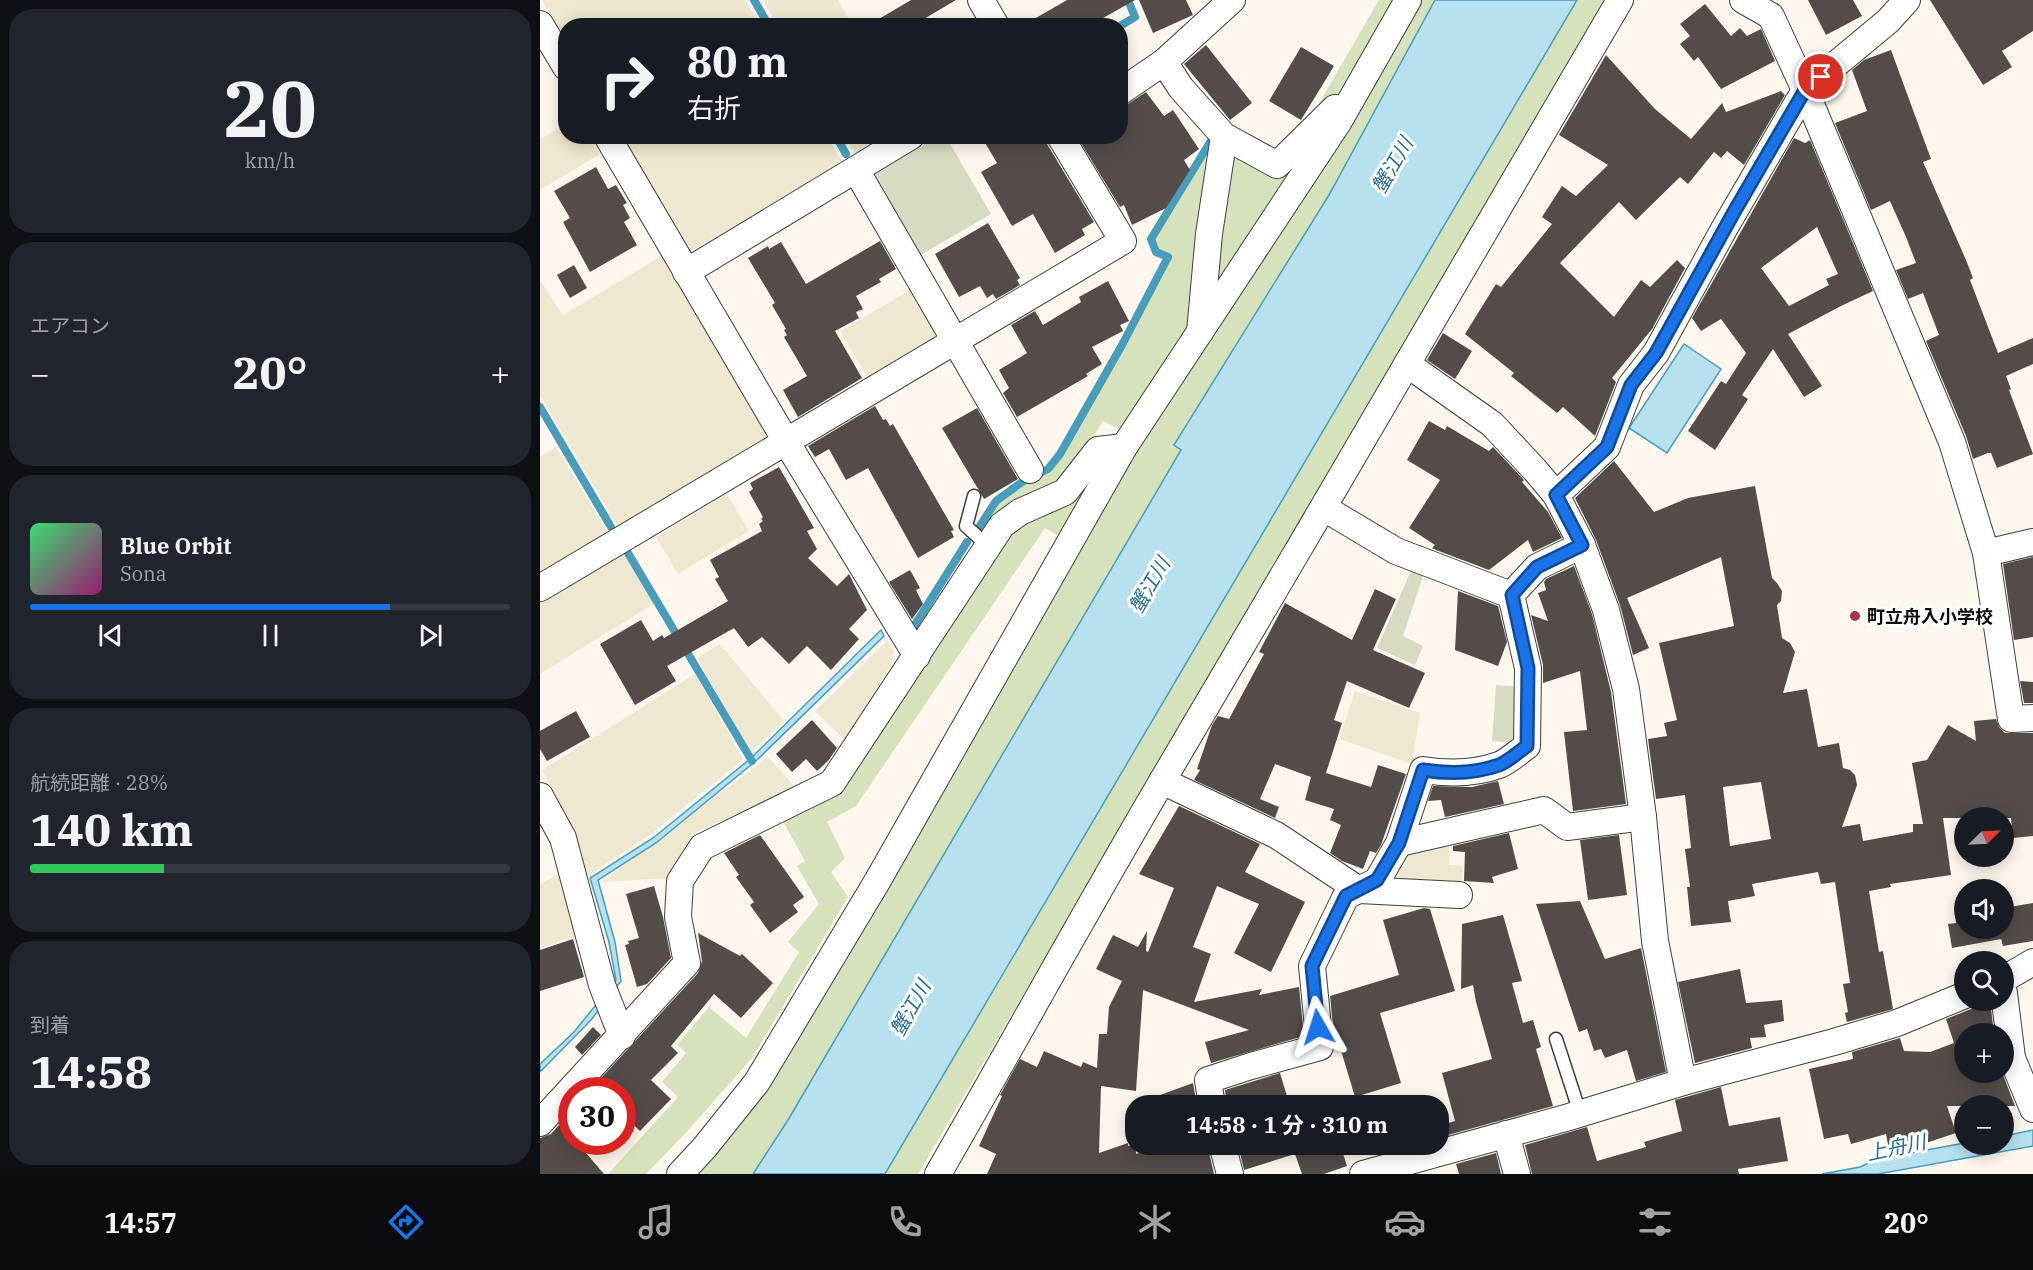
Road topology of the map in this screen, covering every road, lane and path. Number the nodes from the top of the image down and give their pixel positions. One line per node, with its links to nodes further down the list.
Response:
1 (981, 0): 7 (street)
2 (1408, 0): 11 (street)
3 (1620, 0): 22 (street)
4 (1743, 0): 13 (street)
5 (1907, 0): 13 (street)
6 (1227, 2): 10 (street)
7 (991, 18)
8 (540, 24): 9 (street)
9 (558, 54)
10 (1164, 62): 12 (street); 14 (street)
11 (1359, 84): 14 (street); 20 (street)
12 (1128, 87)
13 (1805, 90): 26 (street); 32 (street)
14 (1224, 136): 20 (street)
15 (612, 144): 19 (street)
16 (898, 144): 18 (street)
17 (1065, 144): 21 (street)
18 (856, 170): 19 (street); 21 (street)
19 (687, 272): 23 (street)
20 (1200, 334): 24 (street)
21 (956, 340): 23 (street); 25 (street)
22 (1407, 364): 26 (street); 28 (street)
23 (787, 442): 33 (street); 35 (street)
24 (1124, 447): 31 (street); 56 (street)
25 (1030, 470)
26 (1556, 495): 30 (street)
27 (974, 496): 31 (lane)
28 (1324, 508): 34 (street); 37 (street)
29 (2033, 542): 32 (street)
30 (1582, 545): 34 (street); 39 (street)
31 (988, 546): 35 (street)
32 (1986, 554): 36 (street)
33 (540, 588)
34 (1512, 595): 40 (street)
35 (917, 656): 47 (street)
36 (2033, 718)
37 (1162, 781): 41 (street); 57 (street)
38 (540, 796): 47 (street)
39 (1643, 817): 40 (street); 49 (street)
40 (1399, 843): 41 (street)
41 (1359, 890): 42 (street); 50 (street)
42 (1459, 895)
43 (2033, 962): 44 (street)
44 (2014, 973)
45 (1954, 999): 49 (street)
46 (2006, 1011): 51 (street)
47 (622, 1036): 53 (street)
48 (1556, 1039): 52 (lane)
49 (1683, 1082): 52 (street)
50 (1210, 1095)
51 (2033, 1109)
52 (1580, 1113): 54 (street)
53 (540, 1123)
54 (1506, 1134): 59 (street); 60 (street)
55 (1225, 1155): 58 (street)
56 (680, 1174)
57 (938, 1174)
58 (1230, 1174)
59 (1363, 1174)
60 (1517, 1174)

